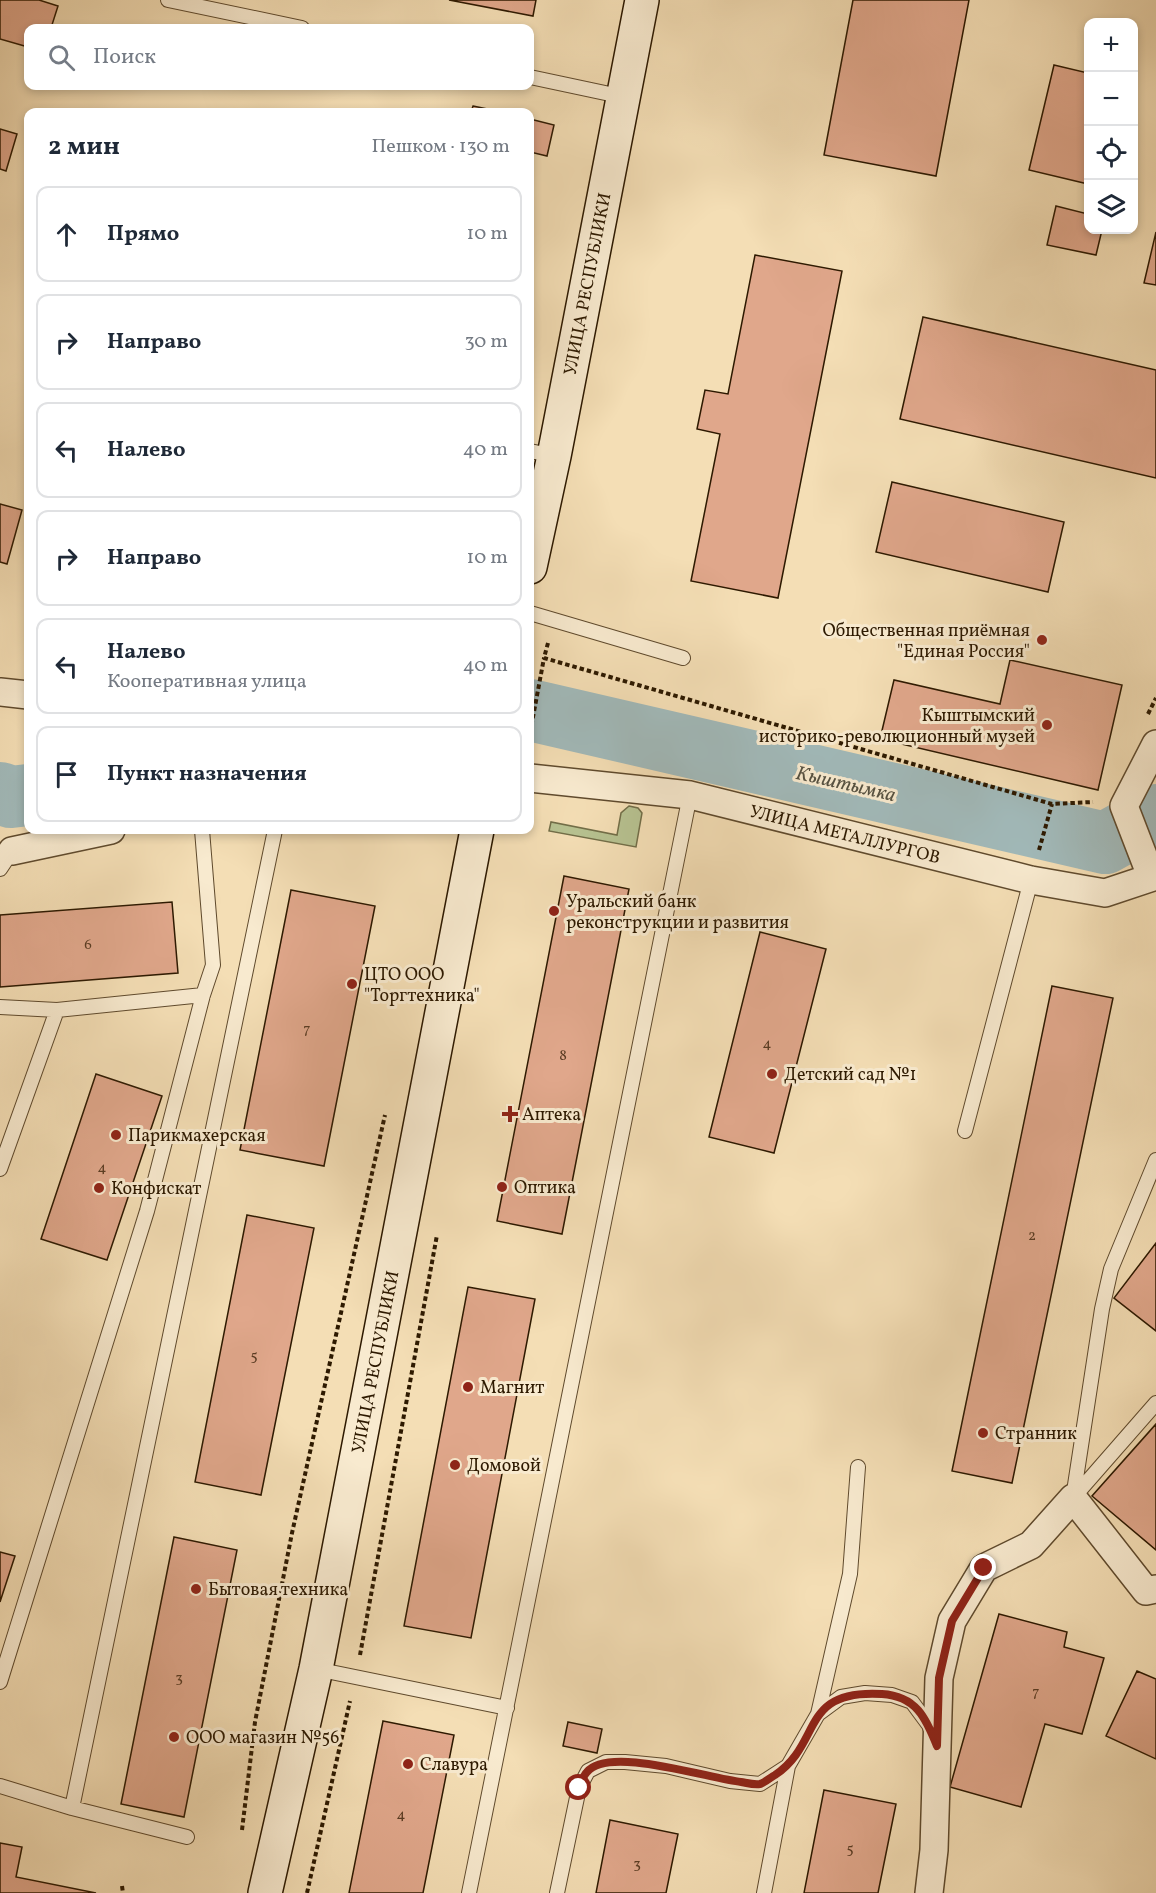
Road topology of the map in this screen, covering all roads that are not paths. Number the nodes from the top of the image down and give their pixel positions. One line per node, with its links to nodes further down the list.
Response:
1 (168, 0): 3 (lane)
2 (642, 0): 5 (main road, УЛИЦА РЕСПУБЛИКИ)
3 (283, 24)
4 (534, 78): 5 (lane)
5 (624, 97): 6 (main road, УЛИЦА РЕСПУБЛИКИ)
6 (542, 454): 7 (main road, УЛИЦА РЕСПУБЛИКИ)
7 (534, 529)
8 (534, 614): 9 (lane)
9 (683, 658)
10 (0, 692): 11 (street)
11 (24, 695)
12 (1156, 744): 20 (street)
13 (534, 778): 14 (street, УЛИЦА МЕТАЛЛУРГОВ)
14 (690, 795): 21 (street, УЛИЦА МЕТАЛЛУРГОВ); 34 (lane)
15 (97, 834): 19 (street)
16 (202, 834): 22 (lane)
17 (274, 834): 39 (lane)
18 (476, 834): 32 (main road, УЛИЦА РЕСПУБЛИКИ)
19 (6, 860)
20 (1154, 876): 21 (street, УЛИЦА МЕТАЛЛУРГОВ)
21 (1031, 880): 25 (lane)
22 (202, 995): 24 (lane); 33 (lane)
23 (0, 1007): 24 (lane)
24 (57, 1010): 27 (lane)
25 (964, 1131)
26 (1156, 1160): 30 (lane)
27 (0, 1169)
28 (1156, 1403): 30 (lane)
29 (858, 1467): 35 (lane)
30 (1074, 1498): 31 (street); 36 (street)
31 (1156, 1589)
32 (316, 1670): 34 (lane); 41 (main road, УЛИЦА РЕСПУБЛИКИ)
33 (0, 1682)
34 (507, 1708): 42 (lane)
35 (818, 1714): 36 (lane); 37 (lane)
36 (937, 1746): 45 (street)
37 (788, 1766): 43 (lane); 44 (lane)
38 (0, 1786): 39 (lane)
39 (72, 1808): 40 (lane)
40 (188, 1837)
41 (264, 1893)
42 (469, 1893)
43 (557, 1893)
44 (764, 1893)
45 (929, 1893)

